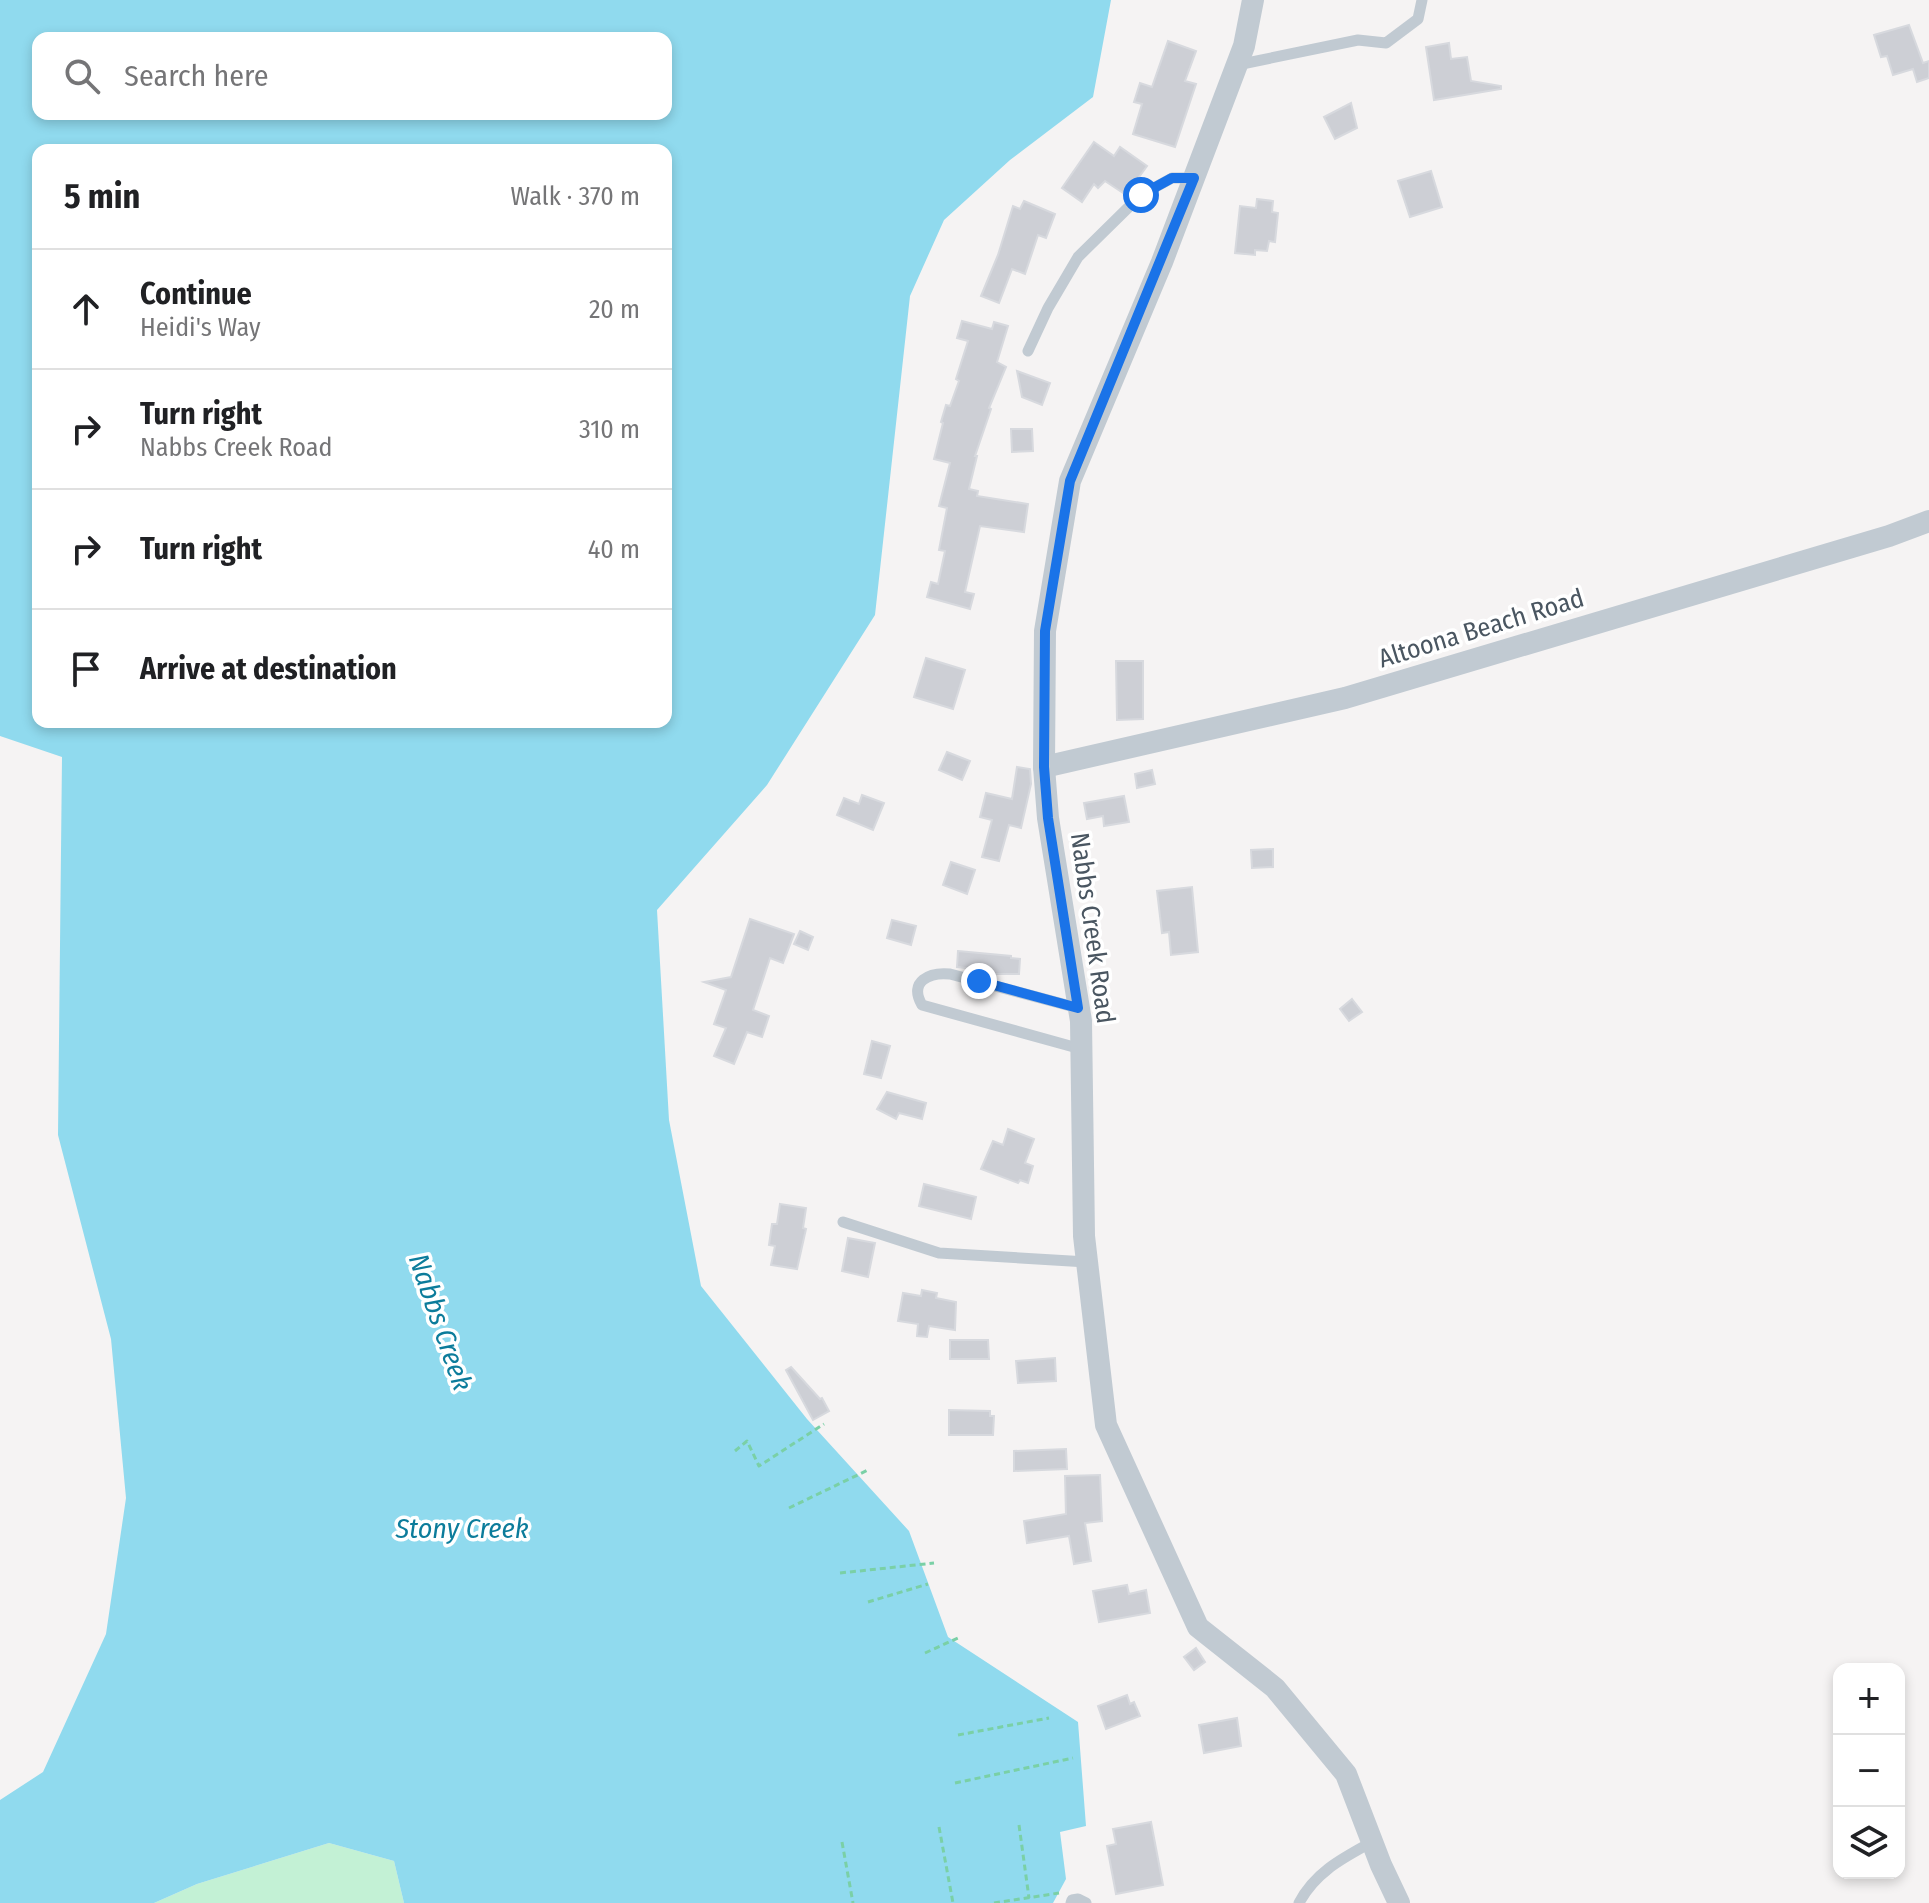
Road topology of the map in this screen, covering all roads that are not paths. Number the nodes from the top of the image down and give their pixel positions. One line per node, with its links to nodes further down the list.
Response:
1 (1253, 0): 3 (street, Nabbs Creek Road)
2 (1422, 0): 3 (lane)
3 (1237, 65): 4 (street, Nabbs Creek Road)
4 (1194, 178): 5 (lane); 7 (street, Nabbs Creek Road)
5 (1028, 351)
6 (1929, 521): 7 (street, Altoona Beach Road)
7 (1044, 767): 8 (street, Nabbs Creek Road)
8 (1078, 1008): 9 (street, Nabbs Creek Road); 9 (lane)
9 (1081, 1049): 11 (street, Nabbs Creek Road)
10 (843, 1222): 11 (lane)
11 (1087, 1262): 12 (street, Nabbs Creek Road)
12 (1372, 1842): 15 (lane); 16 (street, Nabbs Creek Road)
13 (1069, 1898): 14 (lane)
14 (1086, 1903)
15 (1299, 1903)
16 (1399, 1903)

